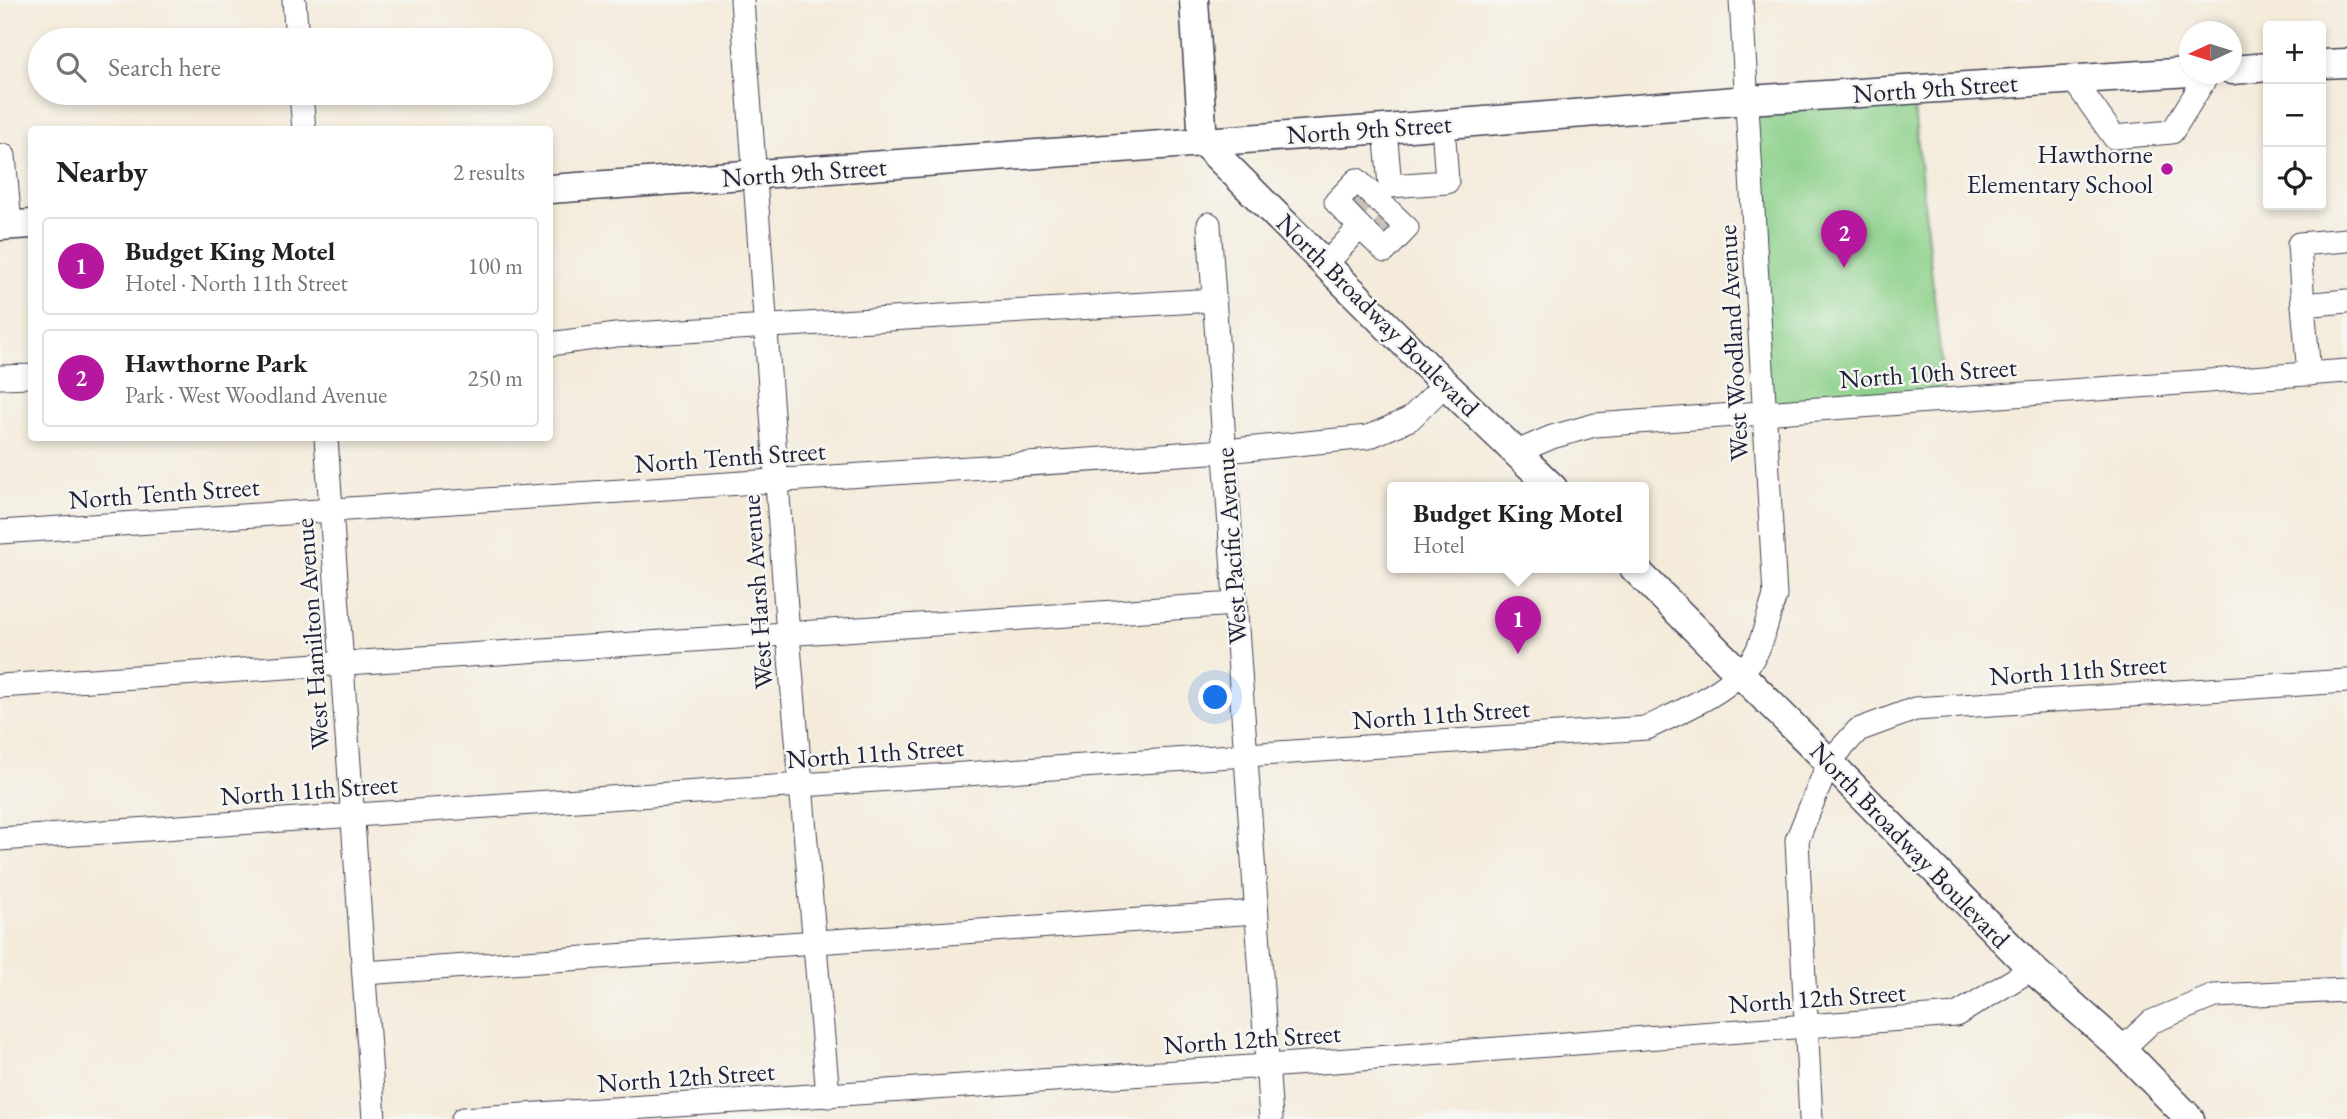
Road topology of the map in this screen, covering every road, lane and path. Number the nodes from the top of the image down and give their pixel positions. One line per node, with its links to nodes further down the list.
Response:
1 (294, 0): 5 (street)
2 (742, 0): 20 (street, West Harsh Avenue)
3 (1194, 0): 18 (main road)
4 (1741, 0): 13 (street, West Woodland Avenue)
5 (296, 28)
6 (2347, 62): 7 (main road)
7 (2326, 64)
8 (2263, 67): 9 (main road)
9 (2242, 69)
10 (2179, 73): 11 (main road, North 9th Street)
11 (2073, 79): 12 (street); 13 (main road, North 9th Street)
12 (2202, 84)
13 (1748, 100): 15 (main road, North 9th Street); 38 (street, West Woodland Avenue)
14 (302, 105): 16 (street)
15 (1443, 124): 17 (main road, North 9th Street); 23 (street)
16 (304, 126)
17 (1385, 129): 18 (main road, North 9th Street); 23 (street)
18 (1203, 142): 20 (main road, North 9th Street); 27 (main road, North Broadway Boulevard)
19 (0, 156): 22 (street)
20 (755, 176): 21 (main road, North 9th Street); 31 (street, West Harsh Avenue)
21 (553, 189)
22 (3, 193): 25 (street)
23 (1373, 213): 27 (street)
24 (1209, 224): 28 (street, West Pacific Avenue)
25 (14, 225)
26 (2347, 240): 30 (street)
27 (1325, 264): 37 (main road, North Broadway Boulevard)
28 (1215, 300): 31 (street); 40 (street, West Pacific Avenue)
29 (2347, 301): 30 (street)
30 (2303, 305): 34 (street)
31 (765, 326): 32 (street); 42 (street, West Harsh Avenue)
32 (553, 344)
33 (2347, 371): 34 (street, North 10th Street)
34 (2309, 374): 38 (street, North 10th Street)
35 (28, 376): 36 (street)
36 (0, 377)
37 (1445, 384): 40 (street, North Tenth Street); 41 (main road, North Broadway Boulevard)
38 (1764, 413): 41 (street, North 10th Street); 50 (street, West Woodland Avenue)
39 (326, 441): 44 (street, West Hamilton Avenue)
40 (1225, 452): 42 (street, North Tenth Street); 47 (street, West Pacific Avenue)
41 (1517, 452): 43 (main road, North Broadway Boulevard)
42 (777, 482): 44 (street, North Tenth Street); 48 (street, West Harsh Avenue)
43 (1547, 482)
44 (331, 509): 45 (street, North Tenth Street); 49 (street, West Hamilton Avenue)
45 (0, 532)
46 (1639, 573): 50 (main road, North Broadway Boulevard)
47 (1235, 604): 48 (street); 53 (street, West Pacific Avenue)
48 (788, 635): 49 (street); 55 (street, West Harsh Avenue)
49 (342, 664): 52 (street); 56 (street, West Hamilton Avenue)
50 (1739, 674): 53 (street, North 11th Street); 54 (main road, North Broadway Boulevard)
51 (2347, 681): 54 (street, North 11th Street)
52 (0, 686)
53 (1245, 756): 55 (street, North 11th Street); 58 (street, West Pacific Avenue)
54 (1829, 762): 60 (main road, North Broadway Boulevard); 63 (street)
55 (800, 786): 56 (street, North 11th Street); 59 (street, West Harsh Avenue)
56 (353, 816): 57 (street, North 11th Street); 61 (street, West Hamilton Avenue)
57 (0, 839)
58 (1256, 912): 59 (street); 65 (street, West Pacific Avenue)
59 (814, 941): 61 (street); 66 (street, West Harsh Avenue)
60 (2032, 969): 63 (street, North 12th Street); 64 (main road, North Broadway Boulevard)
61 (364, 973): 67 (street, West Hamilton Avenue)
62 (2347, 990): 64 (street)
63 (1805, 1028): 65 (street, North 12th Street); 70 (street)
64 (2122, 1049): 71 (main road, North Broadway Boulevard)
65 (1267, 1066): 66 (street, North 12th Street); 69 (street, West Pacific Avenue)
66 (828, 1096): 68 (street, North 12th Street)
67 (374, 1119)
68 (463, 1119)
69 (1271, 1119)
70 (1811, 1119)
71 (2190, 1119)

